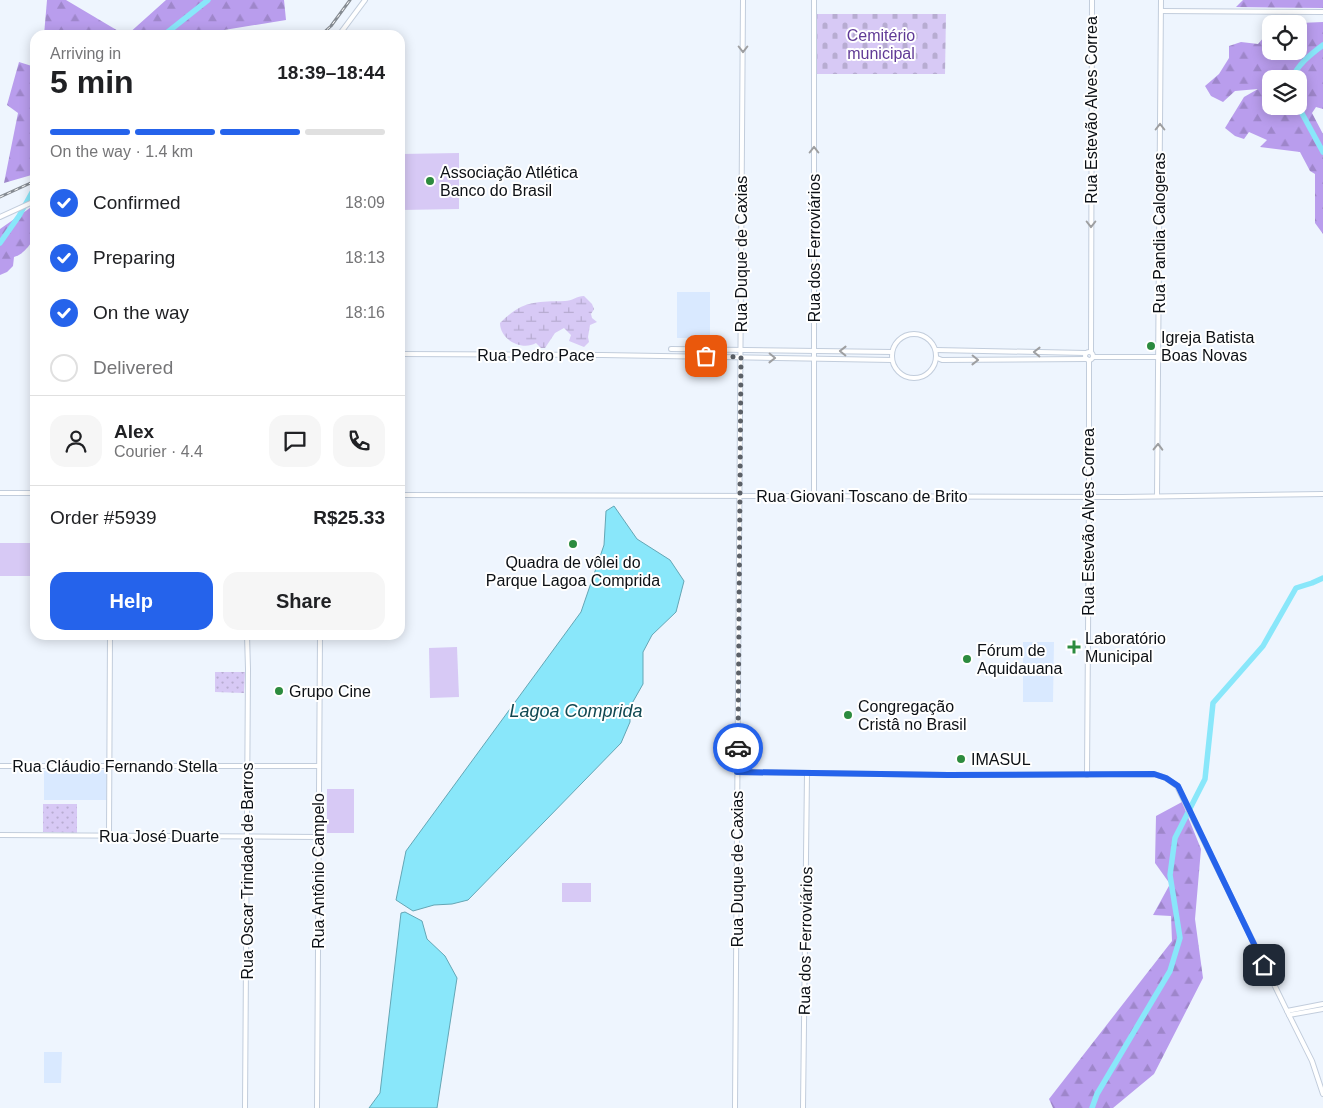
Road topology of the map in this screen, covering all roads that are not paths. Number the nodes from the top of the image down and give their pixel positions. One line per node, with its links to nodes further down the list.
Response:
1 (366, 0): 8 (main road)
2 (743, 0): 12 (main road, Rua Duque de Caxias, one-way to 12)
3 (814, 0): 14 (main road, Rua dos Ferroviários, one-way to 3)
4 (1092, 0): 17 (main road, Rua Estevão Alves Correa, one-way to 17)
5 (1162, 0): 6 (main road, Rua Pandia Calogeras)
6 (1161, 11): 7 (main road); 19 (main road, Rua Pandia Calogeras, one-way to 6)
7 (1323, 12)
8 (343, 30)
9 (30, 203): 10 (main road)
10 (0, 217)
11 (672, 349): 12 (main road)
12 (741, 350): 14 (main road); 18 (main road, Rua Duque de Caxias)
13 (936, 350): 15 (main road); 17 (main road, one-way to 13); 21 (main road)
14 (814, 351): 15 (main road, one-way to 14); 20 (main road, Rua dos Ferroviários)
15 (892, 352): 22 (main road)
16 (405, 354): 18 (main road, Rua Pedro Pace)
17 (1089, 356): 19 (main road); 21 (main road, one-way to 17); 29 (main road, Rua Estevão Alves Correa)
18 (741, 357): 20 (main road, Rua Pedro Pace, one-way to 20); 27 (main road, Rua Duque de Caxias)
19 (1158, 357): 30 (main road, Rua Pandia Calogeras, one-way to 19)
20 (814, 358): 22 (main road, Rua Pedro Pace); 28 (main road, Rua dos Ferroviários)
21 (937, 358): 22 (main road)
22 (892, 360)
23 (0, 493): 24 (main road)
24 (30, 493)
25 (1323, 494): 30 (main road, Rua Giovani Toscano de Brito)
26 (405, 495): 27 (main road, Rua Giovani Toscano de Brito)
27 (740, 496): 28 (main road, Rua Giovani Toscano de Brito); 38 (main road, Rua Duque de Caxias)
28 (814, 496): 29 (main road, Rua Giovani Toscano de Brito)
29 (1089, 496): 30 (main road, Rua Giovani Toscano de Brito); 40 (main road, Rua Estevão Alves Correa)
30 (1157, 496)
31 (110, 640): 35 (main road)
32 (247, 640): 36 (main road, Rua Oscar Trindade de Barros)
33 (320, 640): 37 (main road, Rua Antônio Campelo)
34 (0, 766): 35 (main road, Rua Cláudio Fernando Stella)
35 (110, 766): 36 (main road, Rua Cláudio Fernando Stella); 42 (main road)
36 (247, 766): 37 (main road, Rua Cláudio Fernando Stella); 43 (main road, Rua Oscar Trindade de Barros)
37 (319, 766): 44 (main road, Rua Antônio Campelo)
38 (737, 772): 39 (main road); 51 (main road, Rua Duque de Caxias)
39 (807, 773): 40 (main road); 52 (main road, Rua dos Ferroviários)
40 (1087, 775): 47 (main road)
41 (0, 835): 42 (main road, Rua José Duarte)
42 (109, 836): 43 (main road, Rua José Duarte)
43 (247, 837): 44 (main road, Rua José Duarte); 49 (main road, Rua Oscar Trindade de Barros)
44 (319, 838): 50 (main road, Rua Antônio Campelo)
45 (1323, 1004): 47 (main road)
46 (1323, 1009): 47 (main road)
47 (1288, 1013): 48 (main road)
48 (1323, 1094)
49 (245, 1108)
50 (317, 1108)
51 (735, 1108)
52 (803, 1108)

